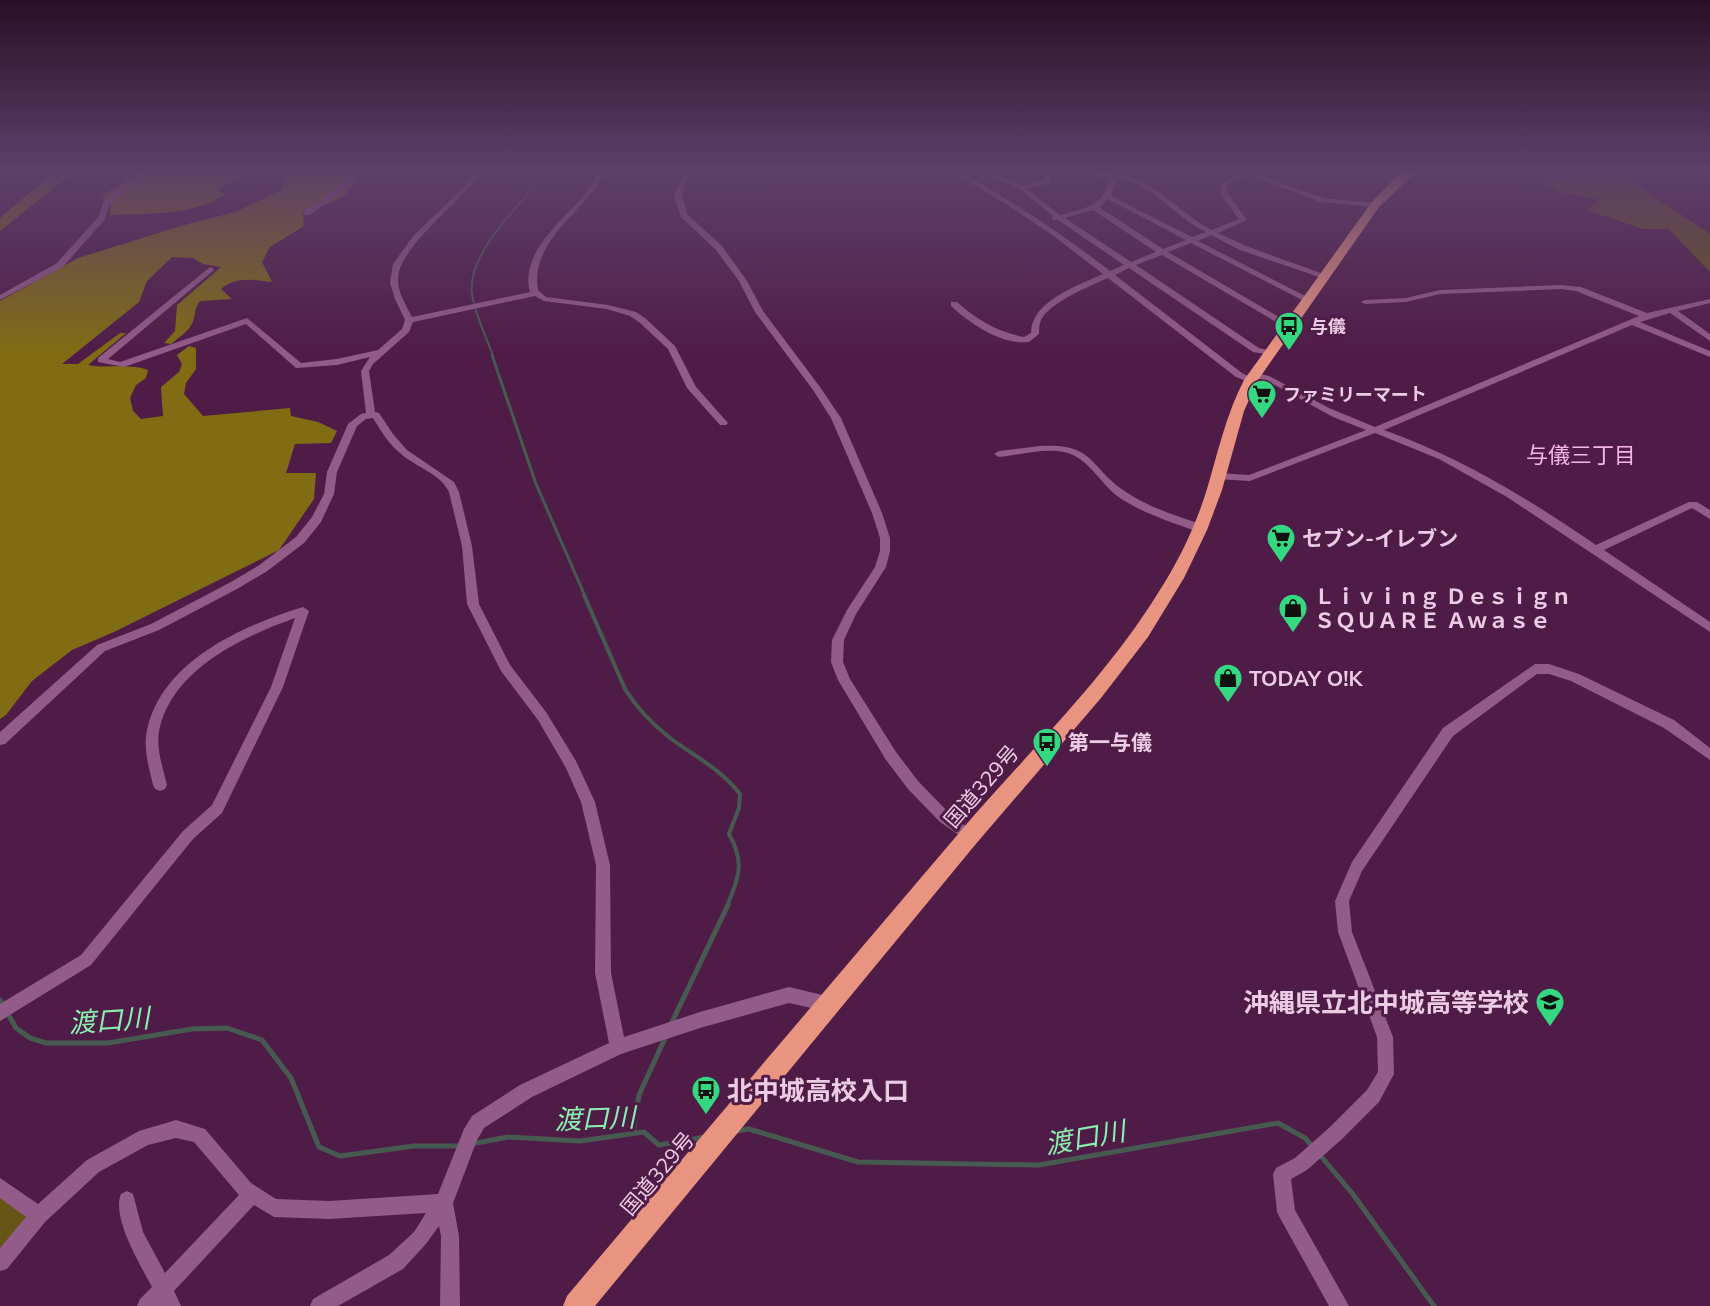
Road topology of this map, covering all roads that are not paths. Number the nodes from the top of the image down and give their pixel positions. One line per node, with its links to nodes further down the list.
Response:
1 (90, 231): 18 (street)
2 (424, 231): 25 (street)
3 (553, 231): 17 (street)
4 (701, 231): 45 (street)
5 (1052, 231): 15 (street)
6 (1081, 231): 13 (street)
7 (1128, 231): 12 (street)
8 (1175, 231): 11 (street)
9 (1357, 231): 16 (highway, 国道329号)
10 (1211, 232): 11 (street); 16 (street)
11 (1192, 240): 12 (street); 19 (street)
12 (1163, 251): 13 (street); 27 (street)
13 (1132, 264): 15 (street); 30 (street)
14 (210, 269): 29 (street)
15 (1111, 273): 22 (street); 32 (street)
16 (1325, 276): 19 (highway, 国道329号)
17 (536, 293): 25 (street); 34 (street)
18 (0, 298)
19 (1306, 300): 27 (highway, 国道329号)
20 (1710, 301): 23 (street)
21 (1365, 302): 24 (street)
22 (954, 304)
23 (1670, 309): 24 (street); 28 (street)
24 (1646, 316): 26 (street)
25 (409, 320): 29 (street)
26 (1633, 322): 31 (street); 35 (street)
27 (1288, 326): 30 (highway, 国道329号)
28 (1710, 338)
29 (381, 352): 33 (street)
30 (1269, 353): 32 (highway, 国道329号)
31 (1710, 354)
32 (1253, 377): 35 (street); 37 (highway, 国道329号)
33 (371, 414): 42 (street); 48 (street)
34 (723, 423)
35 (1373, 431): 37 (street); 40 (street)
36 (999, 454): 39 (street)
37 (1217, 476): 39 (highway, 国道329号)
38 (1710, 515): 40 (street)
39 (1200, 528): 45 (highway, 国道329号)
40 (1594, 550): 41 (street)
41 (1710, 628)
42 (0, 740)
43 (1710, 755): 60 (street)
44 (159, 785): 47 (street)
45 (969, 836): 46 (highway, 国道329号)
46 (829, 1004): 48 (street); 59 (highway, 国道329号)
47 (0, 1013)
48 (618, 1047): 52 (street)
49 (0, 1187): 53 (street)
50 (252, 1194): 52 (street); 53 (street); 55 (street)
51 (127, 1200): 55 (street)
52 (444, 1203): 57 (street); 58 (street)
53 (39, 1216): 54 (street)
54 (0, 1262)
55 (167, 1298): 56 (street)
56 (147, 1306)
57 (320, 1306)
58 (450, 1306)
59 (577, 1306)
60 (1339, 1306)

